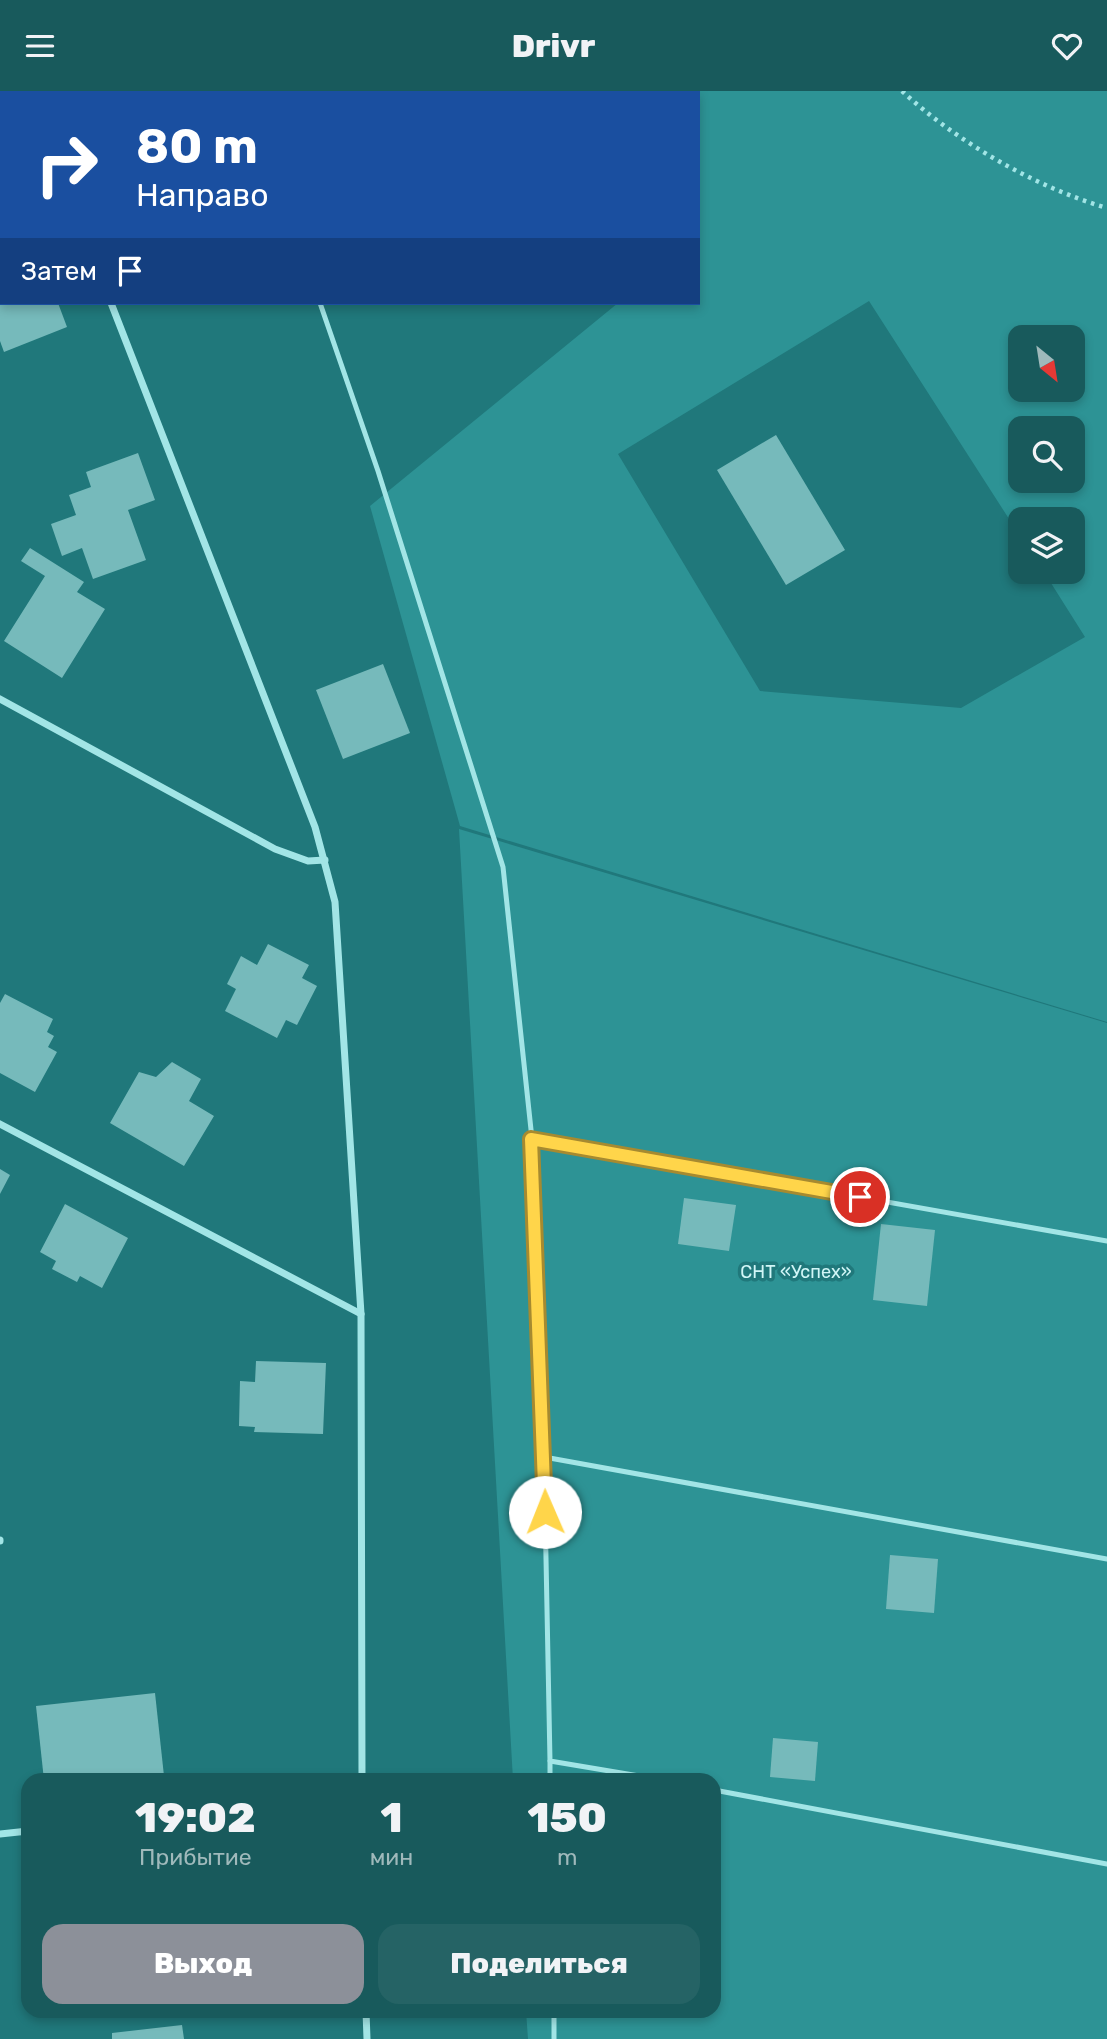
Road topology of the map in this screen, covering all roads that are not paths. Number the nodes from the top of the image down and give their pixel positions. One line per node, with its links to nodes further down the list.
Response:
1 (112, 305): 4 (street)
2 (321, 305): 6 (lane)
3 (0, 699): 4 (street)
4 (325, 860): 8 (street)
5 (0, 1124): 8 (street)
6 (531, 1139): 7 (lane); 9 (lane)
7 (1107, 1241)
8 (360, 1314): 12 (street)
9 (544, 1457): 10 (lane); 11 (lane)
10 (1107, 1559)
11 (550, 1761): 13 (lane); 14 (lane)
12 (362, 1773)
13 (550, 1773)
14 (621, 1773)
15 (721, 1791): 18 (lane)
16 (21, 1832): 17 (street)
17 (0, 1833)
18 (1107, 1864)
19 (366, 2018): 21 (street)
20 (554, 2018): 22 (lane)
21 (367, 2039)
22 (554, 2039)

